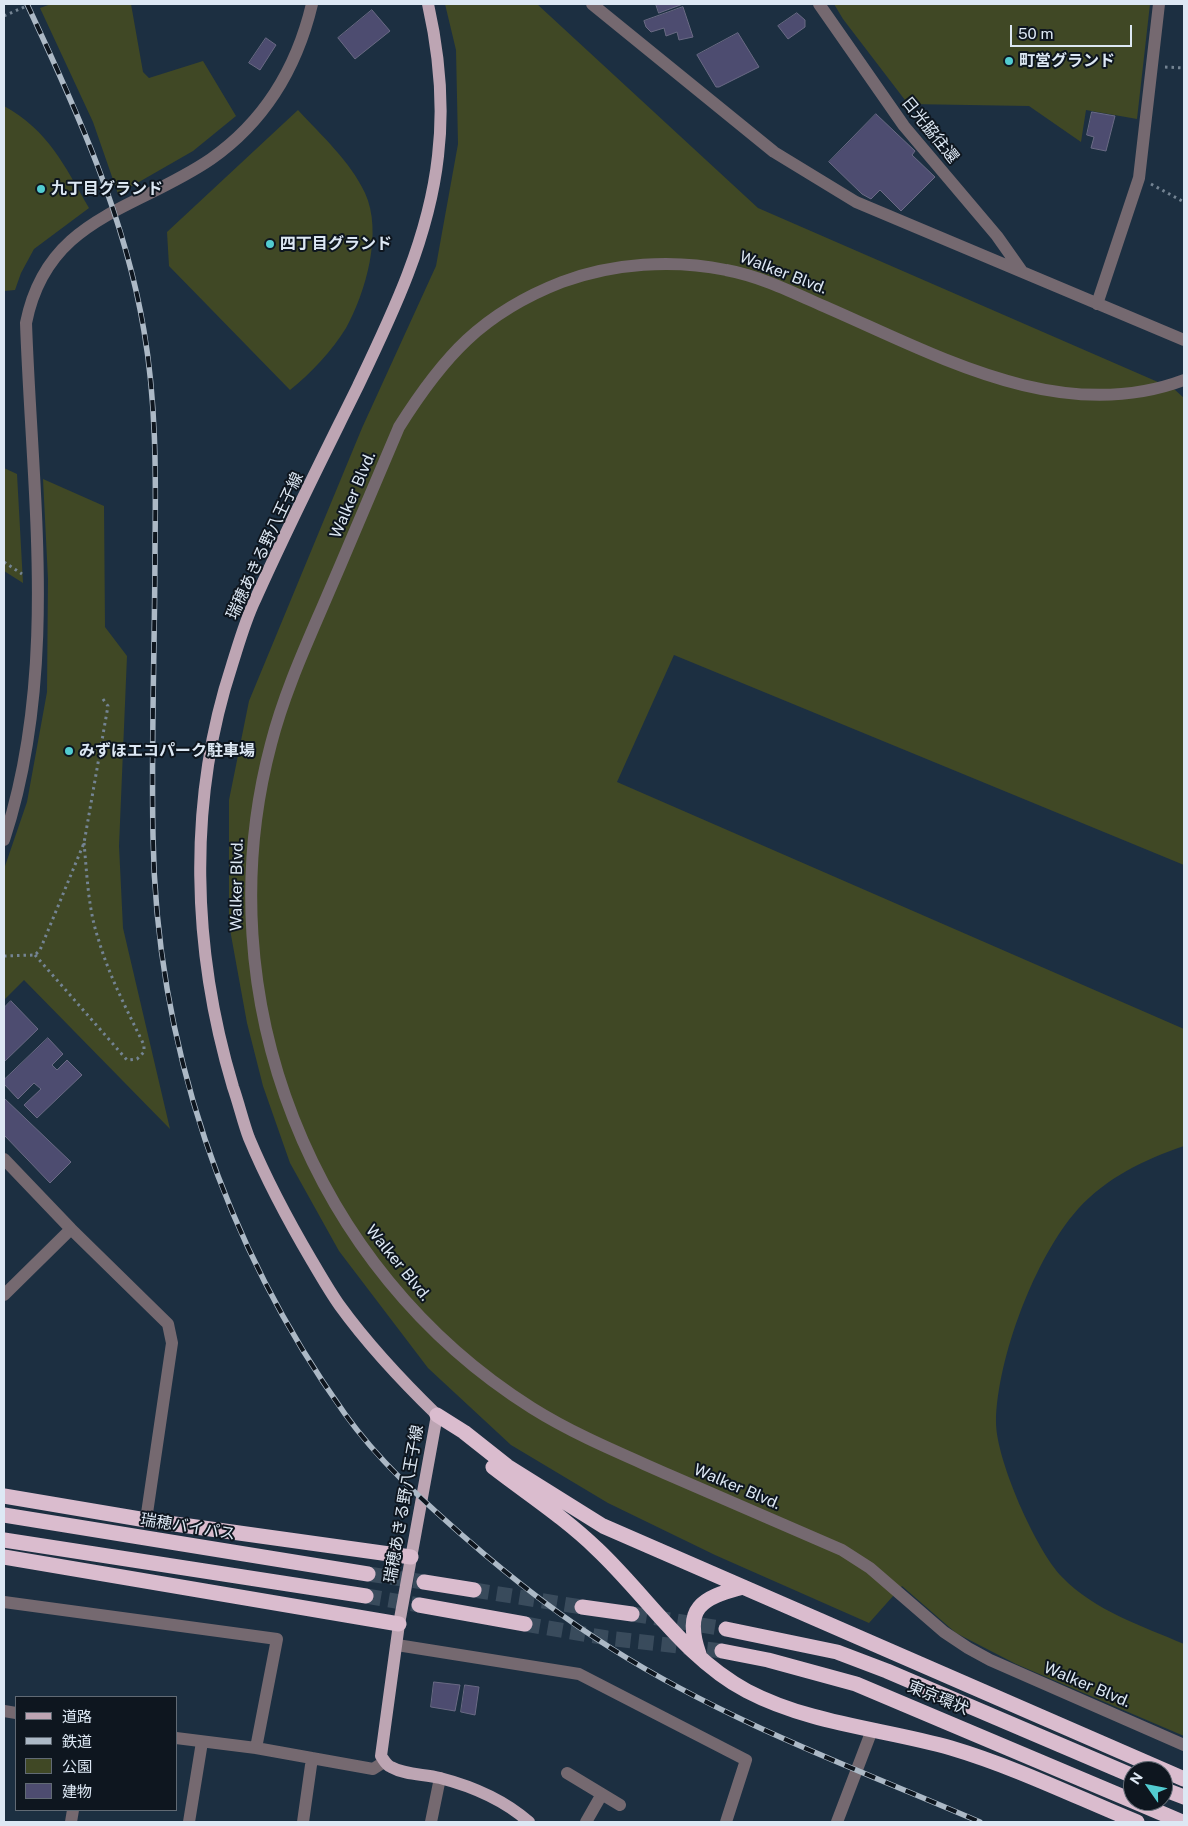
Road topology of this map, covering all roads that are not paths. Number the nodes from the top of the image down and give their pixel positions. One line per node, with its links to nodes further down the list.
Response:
1 (312, 4): 10 (street)
2 (428, 4): 14 (main road, 瑞穂あきる野八王子線)
3 (592, 4): 6 (street)
4 (819, 4): 6 (street, 日光脇往還)
5 (1159, 4): 7 (street)
6 (1022, 271): 7 (street)
7 (1097, 304): 8 (street)
8 (1184, 340)
9 (1184, 380): 39 (street, Walker Blvd.)
10 (4, 840)
11 (4, 1159): 12 (street)
12 (71, 1229): 13 (street); 17 (street)
13 (4, 1294)
14 (437, 1415): 20 (main road, 瑞穂あきる野八王子線); 23 (highway); 35 (highway)
15 (4, 1496): 17 (highway)
16 (4, 1515): 21 (highway, 瑞穂バイパス)
17 (146, 1520): 20 (highway)
18 (4, 1540): 25 (highway)
19 (4, 1557): 30 (highway)
20 (411, 1557): 30 (main road, 瑞穂あきる野八王子線)
21 (368, 1574)
22 (424, 1582): 24 (highway)
23 (743, 1587): 35 (highway); 46 (highway)
24 (474, 1590)
25 (366, 1596)
26 (4, 1602): 40 (street)
27 (419, 1605): 31 (highway)
28 (582, 1607): 29 (highway)
29 (632, 1614)
30 (399, 1624): 33 (main road, 瑞穂あきる野八王子線)
31 (525, 1624)
32 (726, 1629): 43 (highway, 東京環状)
33 (397, 1645): 42 (main road, 瑞穂あきる野八王子線); 57 (street)
34 (722, 1651): 48 (highway, 東京環状)
35 (700, 1658): 36 (highway)
36 (872, 1730): 51 (street); 58 (highway)
37 (178, 1738): 38 (street)
38 (202, 1742): 40 (street); 52 (street)
39 (1184, 1744)
40 (256, 1748): 41 (street)
41 (312, 1758): 42 (street); 53 (street)
42 (384, 1762): 45 (main road)
43 (1123, 1772)
44 (567, 1773): 47 (street)
45 (440, 1778): 54 (street); 55 (main road)
46 (1184, 1779)
47 (602, 1794): 49 (street); 56 (street)
48 (1123, 1797)
49 (620, 1805)
50 (1156, 1811): 59 (highway, 東京環状)
51 (842, 1821)
52 (189, 1822)
53 (303, 1822)
54 (431, 1822)
55 (529, 1822)
56 (586, 1822)
57 (726, 1822)
58 (1137, 1822)
59 (1182, 1822)

